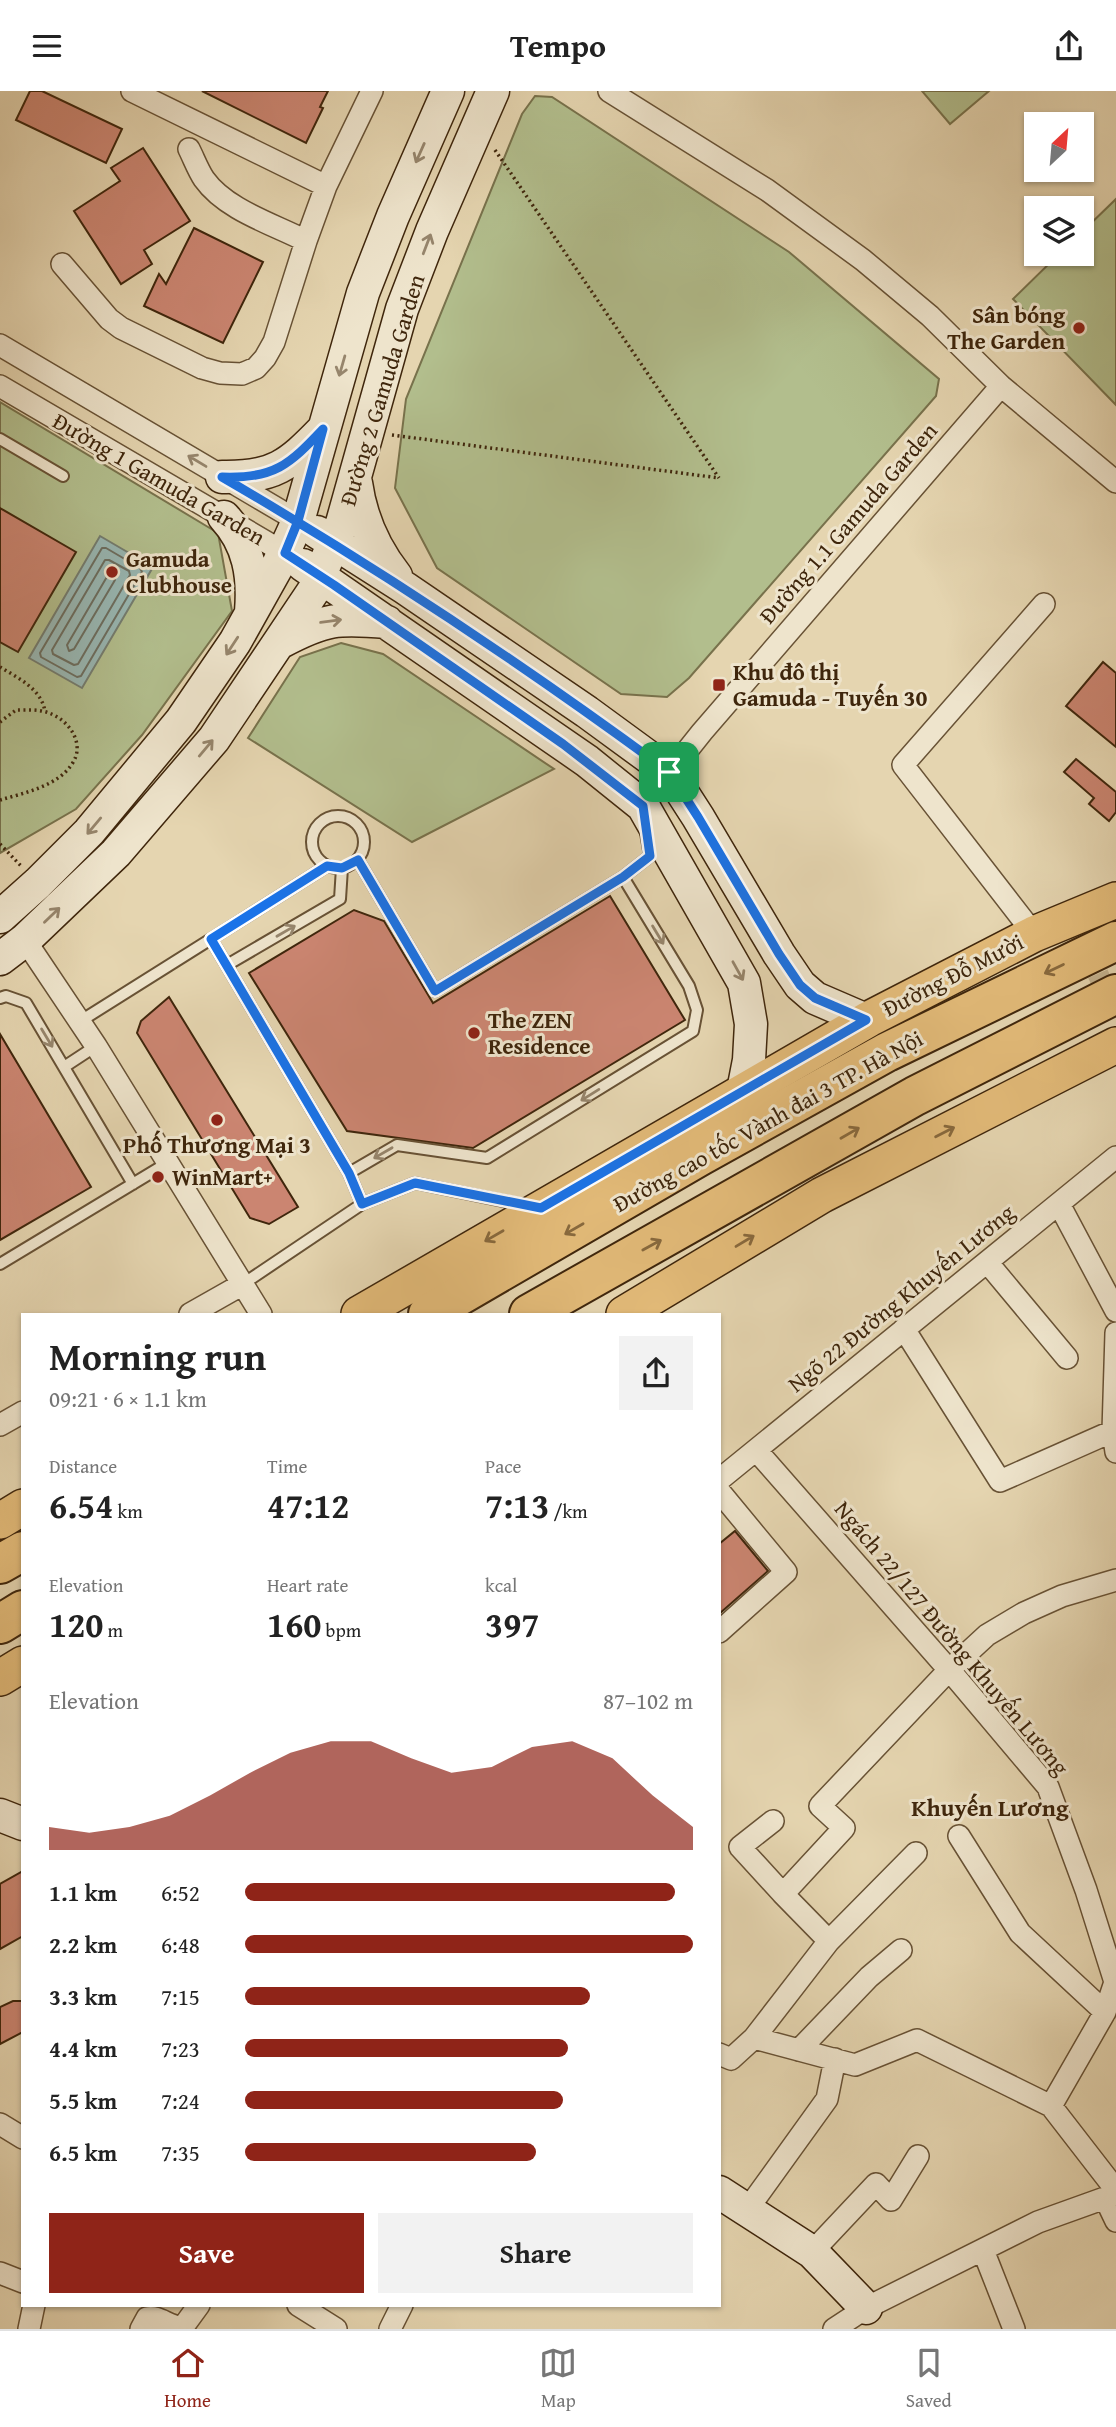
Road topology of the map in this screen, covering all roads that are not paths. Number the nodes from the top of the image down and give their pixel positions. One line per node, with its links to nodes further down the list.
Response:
1 (132, 91): 7 (street)
2 (372, 91): 7 (street)
3 (448, 91): 13 (street, Đường 2 Gamuda Garden, one-way to 13)
4 (493, 91): 17 (street, Đường 2 Gamuda Garden, one-way to 4)
5 (609, 91): 12 (street)
6 (189, 149): 8 (street)
7 (326, 186): 8 (street)
8 (306, 241): 9 (street)
9 (62, 264)
10 (0, 345): 16 (street, Đường 1 Gamuda Garden, one-way to 10)
11 (0, 386): 19 (street, Đường 1 Gamuda Garden)
12 (1001, 386): 18 (street); 29 (street, Đường 1.1 Gamuda Garden)
13 (323, 429): 16 (street); 20 (street, Đường 2 Gamuda Garden)
14 (0, 439): 15 (lane)
15 (63, 476)
16 (222, 477): 20 (street, Đường 1 Gamuda Garden)
17 (356, 478): 21 (street, Đường 2 Gamuda Garden); 24 (street)
18 (1116, 482)
19 (224, 517): 22 (street, Đường 1 Gamuda Garden); 26 (street)
20 (298, 521): 21 (street, Đường 1 Gamuda Garden); 22 (street, Đường 2 Gamuda Garden)
21 (335, 543): 23 (street, Đường 2 Gamuda Garden); 24 (street, Đường 1 Gamuda Garden)
22 (285, 553): 23 (street, Đường 1 Gamuda Garden); 26 (street, Đường 2 Gamuda Garden)
23 (320, 576): 27 (street, Đường 1 Gamuda Garden); 28 (street, Đường 2 Gamuda Garden)
24 (405, 588): 29 (street, Đường 1 Gamuda Garden)
25 (1044, 604): 37 (street)
26 (250, 617): 36 (street, Đường 2 Gamuda Garden, one-way to 36)
27 (387, 622): 28 (street, one-way to 27); 30 (street, Đường 1 Gamuda Garden)
28 (280, 642): 39 (street, Đường 2 Gamuda Garden, one-way to 28)
29 (669, 772): 30 (street, Đường 1.1 Gamuda Garden); 45 (street, Đường 1 Gamuda Garden)
30 (643, 806): 34 (lane); 50 (street, Đường 1 Gamuda Garden, one-way to 50)
31 (358, 860): 32 (lane); 33 (lane); 34 (lane)
32 (327, 866): 33 (lane); 38 (lane)
33 (342, 868): 42 (lane, one-way to 33)
34 (623, 877): 53 (lane, one-way to 53)
35 (1116, 900): 37 (main road, Đường Đỗ Mười)
36 (3, 915): 39 (street)
37 (1034, 934): 45 (main road, Đường Đỗ Mười)
38 (211, 939): 42 (lane); 46 (lane)
39 (25, 940): 41 (street, Đường 2 Gamuda Garden); 46 (street)
40 (1116, 941): 65 (highway, Đường cao tốc Vành đai 3 TP. Hà Nội, one-way to 65)
41 (0, 959)
42 (227, 965): 53 (lane)
43 (1116, 995): 66 (highway, one-way to 43)
44 (0, 998): 49 (lane, one-way to 49)
45 (866, 1020): 50 (main road, Đường Đỗ Mười)
46 (79, 1022): 47 (street)
47 (96, 1045): 49 (lane); 52 (street)
48 (1116, 1045): 67 (main road, one-way to 48)
49 (64, 1067): 54 (lane)
50 (743, 1091): 57 (main road, Đường Đỗ Mười)
51 (1116, 1157): 56 (street, Ngõ 22 Đường Khuyến Lương)
52 (169, 1162): 54 (lane); 60 (street)
53 (349, 1173): 55 (lane)
54 (132, 1184): 59 (lane)
55 (362, 1204): 57 (lane); 60 (lane)
56 (1059, 1204): 58 (street, Ngõ 22 Đường Khuyến Lương); 61 (street)
57 (541, 1208): 64 (main road, Đường Đỗ Mười, one-way to 64)
58 (987, 1262): 68 (street, Ngõ 22 Đường Khuyến Lương); 70 (street)
59 (0, 1264)
60 (243, 1284): 62 (street); 63 (street)
61 (1116, 1311)
62 (192, 1313)
63 (260, 1313)
64 (361, 1313)
65 (430, 1313)
66 (531, 1313)
67 (626, 1313)
68 (904, 1329): 73 (street); 74 (street, Ngõ 22 Đường Khuyến Lương)
69 (1116, 1333): 73 (street)
70 (1067, 1358)
71 (21, 1413): 72 (street)
72 (0, 1425)
73 (1115, 1442)
74 (756, 1450): 75 (street, Ngõ 22 Đường Khuyến Lương); 86 (street, Ngách 22/127 Đường Khuyến Lương)
75 (721, 1478)
76 (721, 1493): 84 (street)
77 (21, 1508): 78 (main road)
78 (0, 1521)
79 (21, 1552): 80 (highway)
80 (0, 1564)
81 (1116, 1580): 86 (street)
82 (21, 1611): 83 (highway)
83 (0, 1624)
84 (721, 1630)
85 (21, 1665): 87 (main road)
86 (949, 1669): 93 (street); 96 (street, Ngách 22/127 Đường Khuyến Lương)
87 (0, 1678)
88 (0, 1815): 90 (street)
89 (774, 1821): 93 (street)
90 (21, 1823)
91 (959, 1836): 97 (street)
92 (916, 1853): 94 (street)
93 (783, 1894): 94 (street)
94 (829, 1941): 98 (street)
95 (901, 1950): 99 (street)
96 (1115, 1982): 97 (street, Ngách 22/127 Đường Khuyến Lương)
97 (1105, 2012): 102 (street, Ngách 22/127 Đường Khuyến Lương)
98 (754, 2038): 99 (street); 100 (street)
99 (799, 2050): 101 (street)
100 (721, 2055)
101 (835, 2059): 102 (street); 108 (street)
102 (1051, 2106): 107 (street)
103 (0, 2124): 104 (street)
104 (21, 2137)
105 (918, 2156): 111 (street)
106 (721, 2193): 108 (street)
107 (1112, 2194): 109 (street); 110 (street)
108 (747, 2210): 111 (street)
109 (1116, 2221)
110 (983, 2250): 118 (street); 124 (street)
111 (812, 2252): 118 (street)
112 (0, 2273): 113 (street)
113 (21, 2280)
114 (34, 2307): 119 (street)
115 (198, 2307): 120 (street)
116 (301, 2307): 121 (street)
117 (401, 2307): 122 (street)
118 (866, 2308): 123 (street)
119 (29, 2329)
120 (141, 2329)
121 (337, 2329)
122 (390, 2329)
123 (834, 2329)
124 (1014, 2329)

